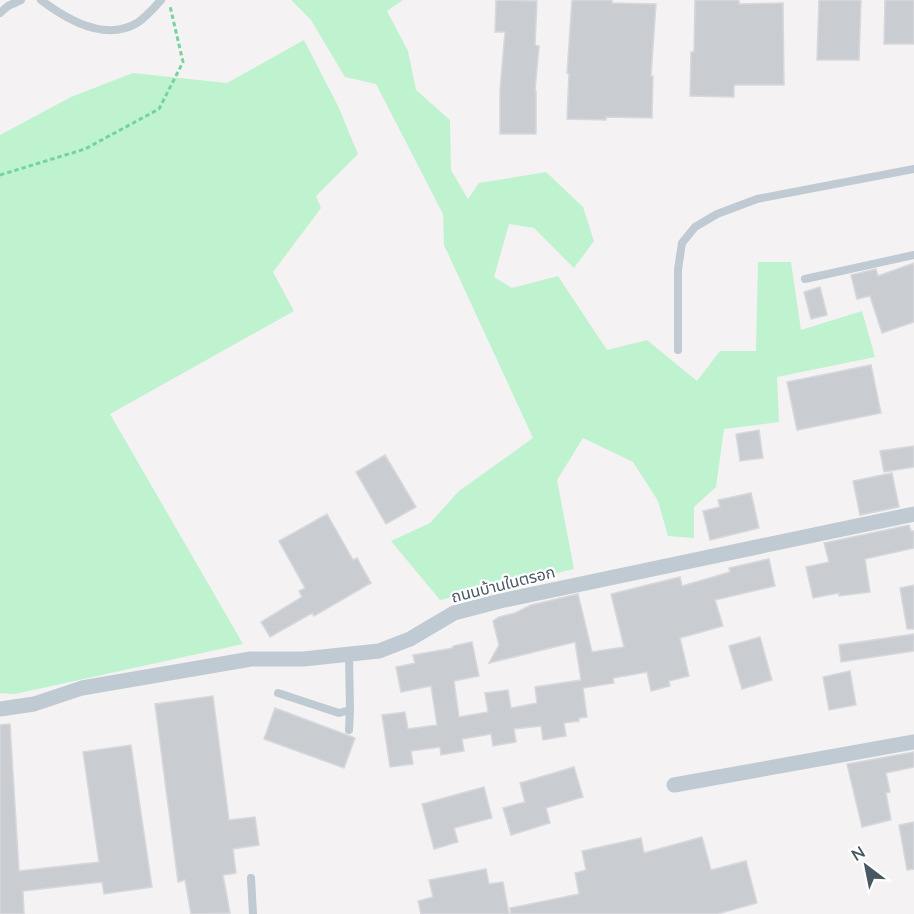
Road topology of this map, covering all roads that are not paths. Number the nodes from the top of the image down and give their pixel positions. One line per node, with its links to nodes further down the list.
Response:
1 (21, 0): 4 (lane)
2 (41, 0): 3 (lane)
3 (161, 0)
4 (0, 13)
5 (914, 169): 8 (lane)
6 (914, 255): 7 (lane)
7 (805, 279)
8 (678, 351)
9 (914, 513): 10 (street, ถนนบ้านในตรอก)
10 (348, 654): 12 (street, ถนนบ้านในตรอก); 13 (lane)
11 (278, 693): 13 (lane)
12 (0, 709)
13 (350, 710): 14 (lane)
14 (349, 730)
15 (914, 742): 16 (street)
16 (674, 785)
17 (251, 878): 18 (lane)
18 (253, 914)

